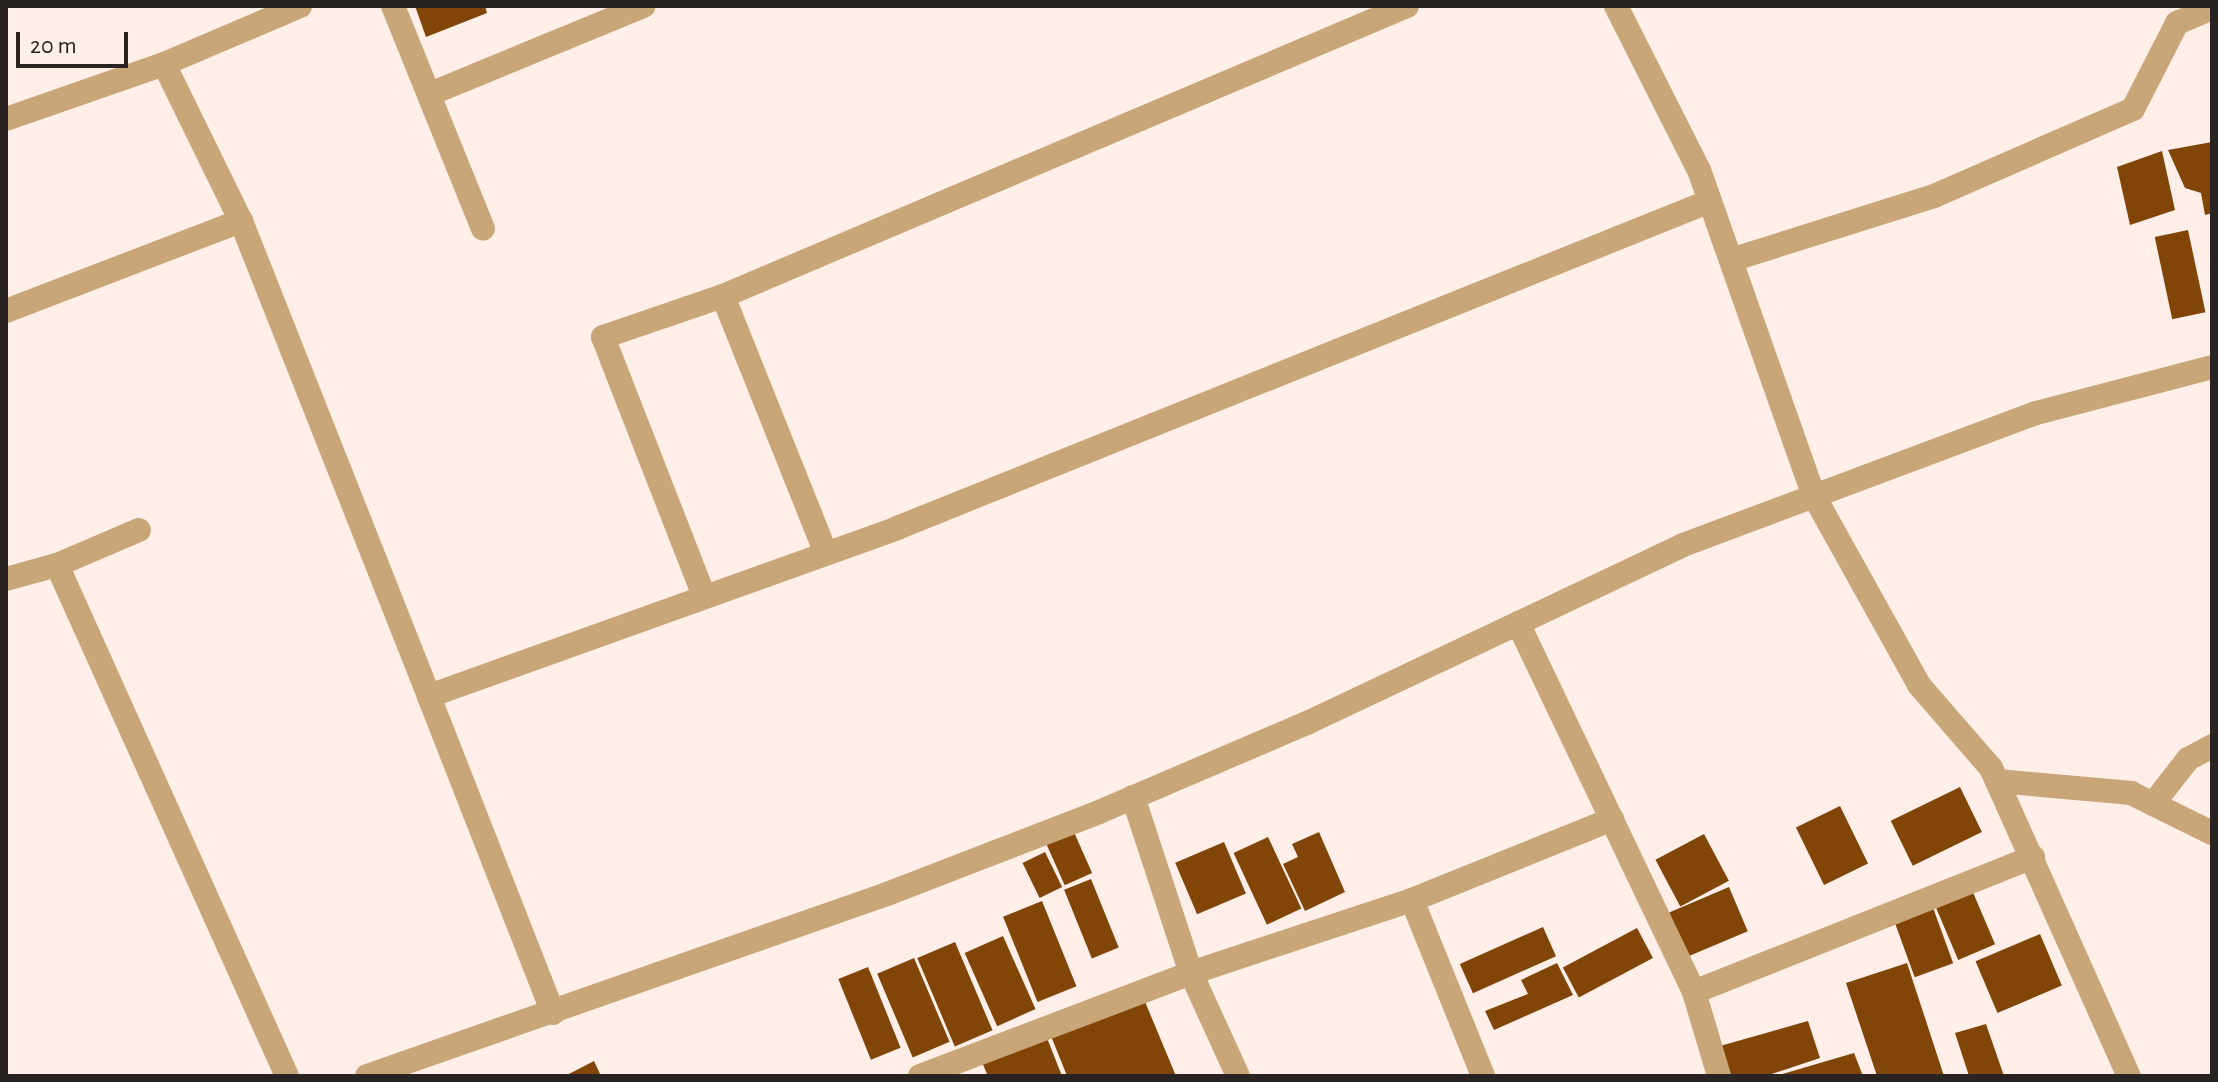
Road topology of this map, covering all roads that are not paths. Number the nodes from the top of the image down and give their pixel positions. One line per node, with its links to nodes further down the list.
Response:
1 (300, 6): 7 (street)
2 (393, 6): 8 (street)
3 (1407, 6): 14 (street)
4 (1616, 6): 10 (street)
5 (634, 8): 8 (street)
6 (2206, 8): 13 (street)
7 (164, 64): 9 (street); 11 (street)
8 (430, 94): 12 (street)
9 (6, 119)
10 (1710, 201): 13 (street); 19 (street)
11 (241, 221): 15 (street); 24 (street)
12 (483, 229)
13 (1731, 260): 17 (street)
14 (723, 296): 19 (street); 22 (street)
15 (6, 311)
16 (2212, 367): 17 (street)
17 (1814, 496): 23 (street); 26 (street)
18 (139, 530): 20 (street)
19 (826, 553): 22 (street)
20 (57, 565): 21 (street); 36 (street)
21 (6, 579)
22 (704, 596): 24 (street)
23 (1518, 623): 27 (street); 29 (street)
24 (429, 696): 35 (street)
25 (2212, 746): 28 (street)
26 (1997, 781): 28 (street); 31 (street)
27 (1133, 797): 33 (street); 35 (street)
28 (2153, 804): 30 (street)
29 (1612, 819): 32 (street); 34 (street)
30 (2212, 833)
31 (2033, 857): 34 (street); 42 (street)
32 (1412, 900): 33 (street); 40 (street)
33 (1191, 973): 38 (street); 39 (street)
34 (1694, 992): 41 (street)
35 (553, 1013): 37 (street)
36 (287, 1076)
37 (367, 1076)
38 (920, 1076)
39 (1238, 1076)
40 (1483, 1076)
41 (1719, 1076)
42 (2129, 1076)

